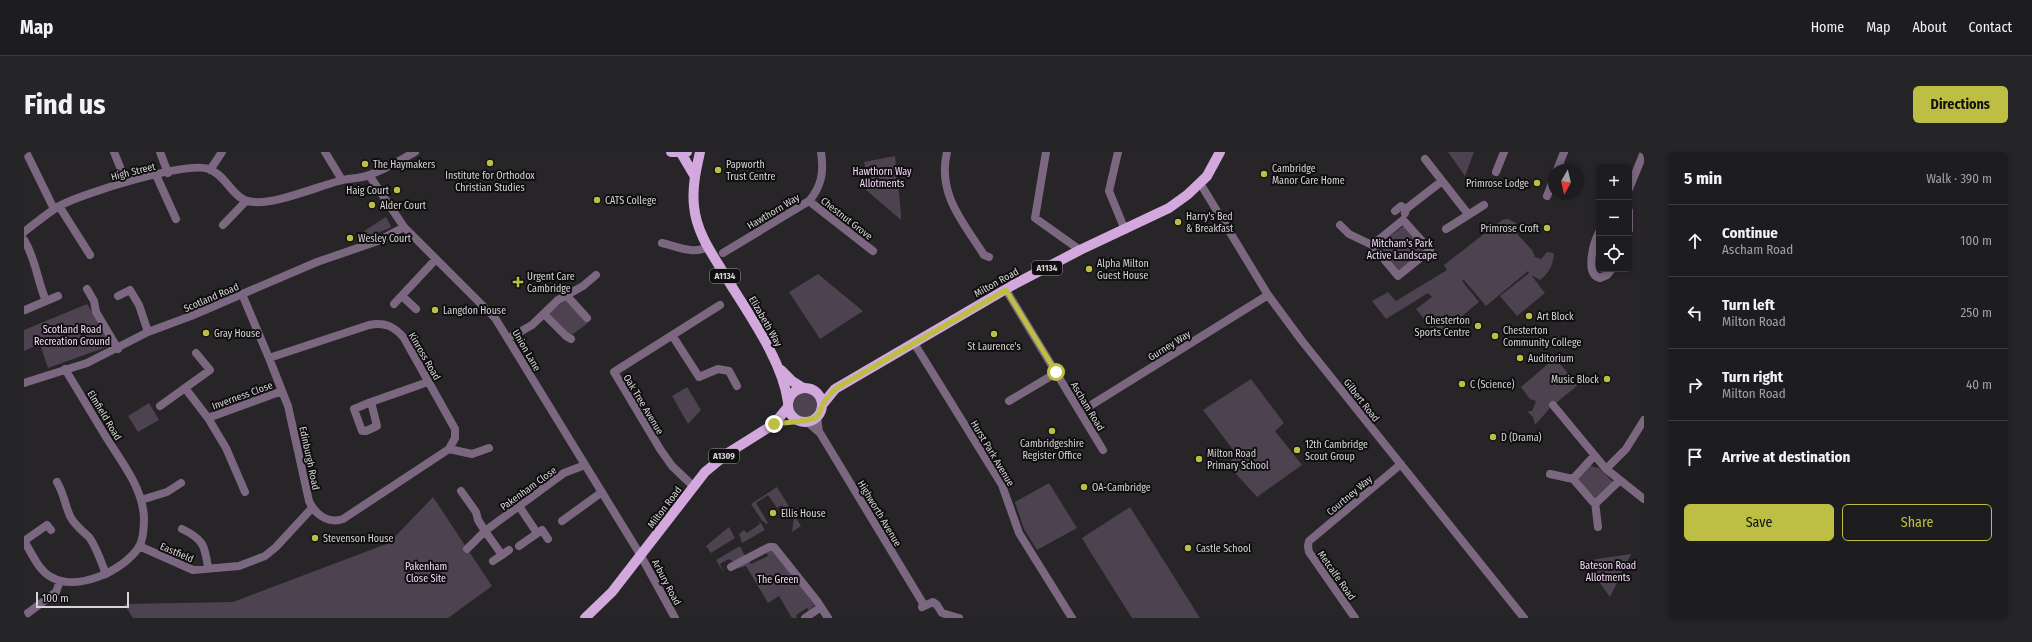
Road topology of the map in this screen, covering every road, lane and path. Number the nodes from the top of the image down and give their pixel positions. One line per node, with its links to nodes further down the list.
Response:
1 (26, 152): 33 (street)
2 (114, 152): 27 (street)
3 (160, 152): 21 (street)
4 (222, 152): 19 (street)
5 (325, 152): 25 (street)
6 (415, 152): 23 (street)
7 (680, 152): 24 (main road)
8 (700, 152): 24 (main road, Elizabeth Way / A1134)
9 (820, 152): 30 (street, Hawthorn Way)
10 (947, 152): 54 (street)
11 (1046, 152): 50 (street)
12 (1118, 152): 43 (street)
13 (1220, 152): 29 (main road, Milton Road / A1134)
14 (1504, 152): 20 (street)
15 (1564, 152): 18 (street)
16 (1644, 152): 28 (street)
17 (1425, 159): 26 (street)
18 (1559, 164)
19 (210, 170): 21 (street, High Street); 31 (street)
20 (1496, 172)
21 (168, 173): 22 (street, High Street)
22 (156, 175): 27 (street, High Street); 37 (street)
23 (369, 175): 25 (street); 41 (street, Union Lane)
24 (694, 175): 49 (main road, Elizabeth Way / A1134)
25 (342, 180): 31 (street)
26 (1442, 181): 34 (street); 36 (street)
27 (126, 182): 33 (street, High Street)
28 (1632, 182)
29 (1200, 183): 43 (main road, Milton Road / A1134); 61 (street, Gilbert Road)
30 (809, 201): 51 (street, Chestnut Grove); 52 (street, Hawthorn Way)
31 (246, 202): 39 (street)
32 (1484, 205): 36 (street)
33 (57, 208): 44 (street, High Street); 53 (street)
34 (1406, 209): 35 (street); 38 (street)
35 (1395, 211)
36 (1468, 214): 42 (street)
37 (176, 219)
38 (1403, 220): 48 (street); 48 (street)
39 (223, 225)
40 (1340, 225): 48 (street)
41 (404, 227): 55 (street, Union Lane); 60 (street, Scotland Road)
42 (1446, 229)
43 (1125, 230): 50 (main road, Milton Road / A1134)
44 (24, 232)
45 (24, 240): 66 (street)
46 (1596, 240): 56 (street)
47 (662, 243): 49 (street)
48 (1372, 245)
49 (707, 247): 82 (main road, Elizabeth Way / A1134)
50 (1080, 250): 59 (main road, Milton Road / A1134)
51 (873, 251)
52 (723, 253)
53 (90, 255)
54 (989, 257)
55 (436, 259): 64 (street); 75 (street, Union Lane)
56 (1610, 272)
57 (596, 274): 65 (street)
58 (87, 290): 78 (street)
59 (1006, 290): 77 (main road, Milton Road / A1134); 83 (street, Ascham Road)
60 (242, 294): 73 (street, Scotland Road); 80 (street, Edinburgh Road)
61 (1268, 295): 98 (street, Gurney Way); 109 (street, Gilbert Road)
62 (58, 296): 66 (street)
63 (118, 296): 73 (street)
64 (402, 296): 67 (street); 69 (street)
65 (567, 296): 71 (street); 72 (street)
66 (46, 301): 70 (street)
67 (394, 304)
68 (720, 305): 74 (street, Oak Tree Avenue)
69 (416, 309)
70 (25, 310)
71 (544, 314): 75 (street); 76 (street)
72 (587, 318)
73 (148, 332): 78 (street, Scotland Road)
74 (672, 335): 86 (street); 117 (street, Oak Tree Avenue)
75 (509, 338): 110 (street, Union Lane)
76 (571, 339)
77 (914, 343): 89 (main road, Milton Road / A1134); 153 (street, Hurst Park Avenue)
78 (118, 349): 81 (street, Scotland Road)
79 (196, 353): 87 (street)
80 (269, 358): 85 (street, Kinross Road); 91 (street, Edinburgh Road)
81 (65, 369): 84 (street, Scotland Road); 122 (street, Elmfield Road)
82 (780, 369): 88 (main road, Elizabeth Way / A1134); 94 (main road, Elizabeth Way / A1134)
83 (1056, 372): 92 (street); 98 (street, Ascham Road)
84 (24, 382)
85 (428, 382): 93 (street); 106 (street, Kinross Road)
86 (737, 386)
87 (185, 388): 97 (street); 100 (street, Inverness Close)
88 (803, 388): 90 (main road, A1134); 94 (main road)
89 (835, 389): 90 (main road, Milton Road / A1134); 95 (main road, Milton Road / A1134)
90 (815, 391): 95 (main road)
91 (282, 392): 100 (street, Inverness Close); 125 (street, Edinburgh Road)
92 (1009, 401)
93 (371, 402)
94 (788, 405): 102 (main road, A1134); 103 (main road, Milton Road / A1309)
95 (822, 405): 99 (main road, A1134)
96 (1553, 405): 108 (street)
97 (160, 406)
98 (1080, 412): 107 (street, Ascham Road)
99 (817, 417): 102 (main road); 104 (street, Highworth Avenue)
100 (208, 418): 119 (street, Inverness Close)
101 (1644, 420): 111 (street)
102 (802, 421): 103 (main road, Milton Road / A1309); 104 (street, Highworth Avenue)
103 (774, 424): 117 (main road, Milton Road / A1309)
104 (819, 432): 152 (street, Highworth Avenue)
105 (489, 448): 106 (street)
106 (449, 449): 125 (street)
107 (1103, 450)
108 (1594, 456): 111 (street); 113 (street)
109 (1401, 464): 134 (street, Courtney Way); 155 (street, Gilbert Road)
110 (585, 465): 120 (street, Union Lane); 124 (street, Pakenham Close)
111 (1606, 469): 114 (street)
112 (1550, 474): 113 (street)
113 (1573, 479): 123 (street)
114 (1619, 480): 121 (street); 123 (street)
115 (57, 482): 144 (street)
116 (181, 483): 122 (street)
117 (694, 486): 140 (main road, Milton Road / A1309)
118 (461, 491): 130 (street)
119 (245, 492)
120 (602, 492): 126 (street); 140 (street, Union Lane)
121 (1644, 499)
122 (141, 500): 135 (street)
123 (1595, 502): 127 (street)
124 (519, 506): 130 (street, Pakenham Close); 131 (street)
125 (312, 508): 143 (street)
126 (562, 521)
127 (1598, 527)
128 (182, 529): 143 (street)
129 (51, 530): 133 (street)
130 (485, 531): 137 (street, Pakenham Close); 139 (street)
131 (537, 533): 132 (street); 136 (street)
132 (548, 538)
133 (24, 541): 145 (street)
134 (1309, 541): 154 (street, Metcalfe Road)
135 (139, 546): 143 (street, Eastfield); 144 (street)
136 (519, 546)
137 (467, 549)
138 (509, 550): 139 (street)
139 (502, 555): 141 (street)
140 (642, 556): 148 (main road, Milton Road / A1309); 149 (street, Arbury Road)
141 (493, 562)
142 (731, 567): 146 (street)
143 (208, 568)
144 (106, 574): 145 (street)
145 (60, 581): 147 (street)
146 (821, 607): 150 (street); 151 (street)
147 (24, 616)
148 (585, 618)
149 (675, 618)
150 (805, 618)
151 (828, 618)
152 (959, 618)
153 (1072, 618)
154 (1355, 618)
155 (1524, 618)

